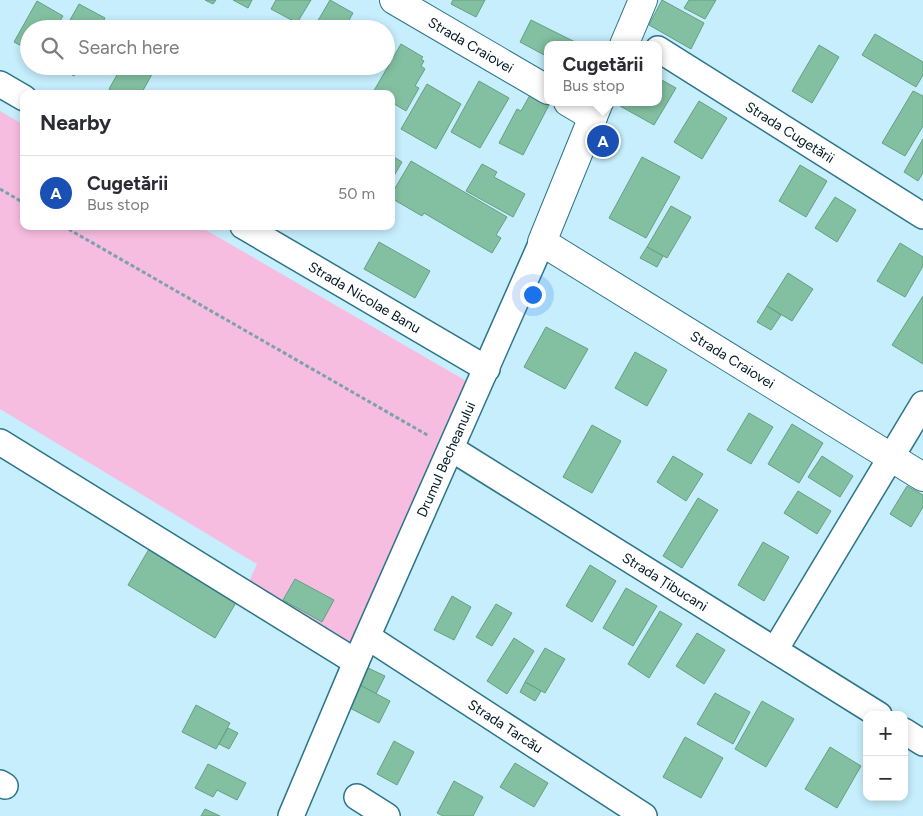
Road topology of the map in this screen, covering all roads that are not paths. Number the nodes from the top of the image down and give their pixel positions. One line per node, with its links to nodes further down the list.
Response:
1 (394, 0): 6 (street, Strada Craiovei)
2 (642, 0): 3 (street)
3 (635, 40)
4 (662, 53): 10 (street, Strada Cugetării)
5 (0, 84): 7 (street)
6 (544, 88)
7 (20, 96)
8 (582, 106): 9 (street)
9 (596, 110): 12 (street, Drumul Becheanului)
10 (923, 216)
11 (250, 230): 13 (street, Strada Nicolae Banu)
12 (542, 242): 13 (street, Drumul Becheanului); 17 (street, Strada Craiovei)
13 (487, 369): 16 (street, Drumul Becheanului)
14 (923, 404): 17 (street)
15 (0, 442): 21 (street)
16 (452, 449): 19 (street, Drumul Becheanului); 20 (street, Strada Țibucani)
17 (891, 457): 18 (street, Strada Craiovei); 20 (street)
18 (923, 477)
19 (368, 637): 21 (street, Drumul Becheanului); 28 (street, Strada Tarcău)
20 (776, 650): 22 (street, Strada Țibucani)
21 (356, 662): 26 (street, Drumul Becheanului)
22 (873, 711)
23 (908, 734): 24 (street)
24 (923, 743)
25 (357, 797): 27 (street)
26 (291, 816)
27 (387, 816)
28 (644, 816)

